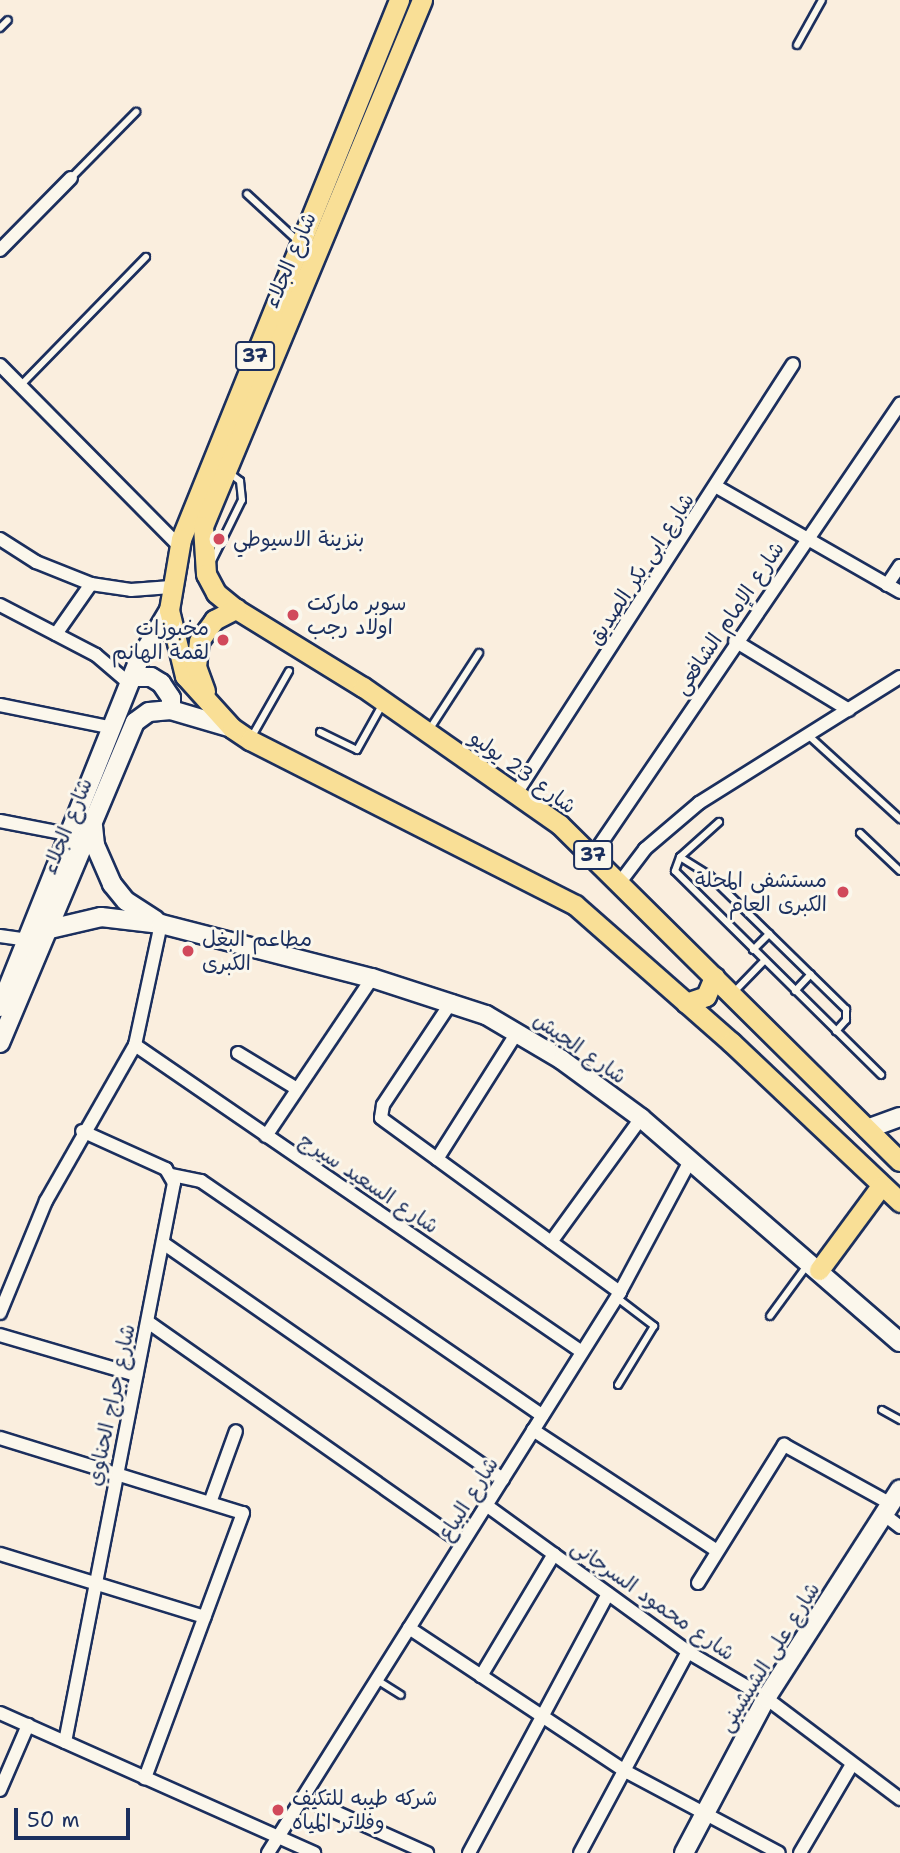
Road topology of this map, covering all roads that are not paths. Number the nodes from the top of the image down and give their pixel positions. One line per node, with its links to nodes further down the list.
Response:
1 (399, 0): 10 (main road, شارع الجلاء / 37)
2 (422, 0): 11 (main road, شارع الجلاء / 37)
3 (822, 0): 6 (lane)
4 (8, 20): 5 (lane)
5 (0, 28)
6 (797, 44)
7 (136, 112): 8 (lane)
8 (71, 178): 13 (street)
9 (247, 194): 12 (lane)
10 (311, 218): 11 (main road); 12 (main road, شارع الجلاء / 37)
11 (330, 225): 29 (main road, شارع الجلاء / 37)
12 (301, 244): 22 (main road, شارع الجلاء / 37)
13 (0, 250)
14 (146, 257): 17 (lane)
15 (793, 364): 19 (street, شارع ابى بكر الصديق)
16 (0, 365): 17 (street)
17 (20, 385): 22 (street)
18 (900, 404): 20 (street, شارع الإمام الشافعى)
19 (718, 487): 20 (street); 48 (street, شارع ابى بكر الصديق)
20 (807, 537): 25 (street); 32 (street, شارع الإمام الشافعى)
21 (0, 539): 24 (street)
22 (179, 546): 26 (main road, شارع الجلاء / 37)
23 (900, 566): 25 (street)
24 (91, 584): 26 (street); 31 (street)
25 (887, 585): 27 (street)
26 (171, 587): 30 (main road, شارع الجلاء / 37)
27 (900, 592)
28 (0, 605): 31 (street)
29 (236, 608): 37 (main road, شارع 23 يوليو / 37); 41 (main road)
30 (169, 610): 36 (street, شارع الجلاء); 41 (main road, شارع الجلاء / 37)
31 (56, 635): 36 (street)
32 (735, 641): 40 (street); 55 (street, شارع الإمام الشافعى)
33 (479, 653): 44 (lane)
34 (289, 671): 47 (lane)
35 (900, 677): 40 (street)
36 (131, 680): 39 (street); 42 (street, شارع الجلاء)
37 (384, 702): 44 (main road, شارع 23 يوليو / 37); 45 (lane)
38 (0, 705): 42 (street)
39 (171, 710): 43 (street); 52 (street, شارع الجلاء)
40 (849, 710): 46 (street)
41 (215, 711): 43 (main road, 37)
42 (113, 728): 54 (street, شارع الجلاء)
43 (232, 728): 47 (main road, 37)
44 (428, 731): 48 (main road, شارع 23 يوليو / 37)
45 (320, 732)
46 (808, 735): 49 (lane); 58 (street)
47 (250, 740): 71 (main road, 37)
48 (517, 792): 55 (main road, شارع 23 يوليو / 37)
49 (900, 818)
50 (0, 821): 54 (street)
51 (719, 822): 56 (lane)
52 (93, 824): 59 (street, شارع الجيش); 62 (street, شارع الجلاء)
53 (860, 833): 57 (lane)
54 (72, 835): 62 (street, شارع الجلاء)
55 (593, 855): 58 (main road, شارع 23 يوليو / 37)
56 (680, 857): 60 (lane); 63 (lane)
57 (900, 871)
58 (621, 881): 66 (main road, شارع 23 يوليو / 37)
59 (161, 924): 62 (street, شارع الجيش); 67 (street, شارع الجيش); 78 (street)
60 (769, 934): 63 (lane); 65 (lane)
61 (0, 936): 62 (street)
62 (41, 937): 72 (street, شارع الجلاء); 77 (street, شارع الجلاء)
63 (753, 950): 64 (lane)
64 (764, 961): 68 (lane); 69 (lane)
65 (811, 974): 68 (lane); 75 (lane)
66 (714, 977): 69 (main road, شارع 23 يوليو / 37); 71 (main road)
67 (372, 978): 70 (street, شارع الجيش); 81 (street)
68 (795, 991): 75 (lane)
69 (732, 994): 73 (main road, شارع 23 يوليو / 37)
70 (452, 1001): 74 (street, شارع الجيش); 88 (street)
71 (686, 1003): 76 (main road, 37)
72 (0, 1007)
73 (753, 1015): 76 (main road); 84 (main road, شارع 23 يوليو / 37)
74 (518, 1031): 83 (street, شارع الجيش); 88 (street)
75 (836, 1031): 80 (lane)
76 (731, 1042): 91 (main road, 37)
77 (0, 1043)
78 (135, 1045): 85 (street); 86 (street, شارع السعيد سيرج)
79 (238, 1053): 81 (street)
80 (881, 1075)
81 (297, 1090): 86 (street)
82 (900, 1117): 84 (street)
83 (641, 1118): 89 (street, شارع الجيش); 93 (street)
84 (867, 1129): 87 (main road, شارع 23 يوليو / 37)
85 (82, 1131): 90 (street); 96 (street)
86 (266, 1136): 103 (street, شارع السعيد سيرج)
87 (898, 1156)
88 (437, 1159): 93 (street)
89 (691, 1159): 95 (street, شارع الجيش); 97 (street, شارع البياع)
90 (172, 1175): 94 (street, شارع جراج الحناوي); 107 (street)
91 (881, 1186): 92 (main road, 37); 95 (main road)
92 (900, 1202)
93 (551, 1242): 97 (street)
94 (163, 1243): 100 (street, شارع جراج الحناوي); 113 (street)
95 (814, 1266): 99 (lane); 102 (street, شارع الجيش)
96 (6, 1279): 98 (street)
97 (618, 1294): 103 (street, شارع البياع); 105 (lane)
98 (0, 1313)
99 (770, 1316)
100 (148, 1322): 104 (street, شارع جراج الحناوي); 117 (street)
101 (0, 1335): 104 (street)
102 (900, 1342)
103 (582, 1352): 107 (street, شارع البياع)
104 (136, 1375): 112 (street, شارع جراج الحناوي)
105 (618, 1385)
106 (882, 1409): 108 (lane)
107 (542, 1415): 109 (street, شارع البياع)
108 (900, 1420)
109 (533, 1430): 113 (street, شارع البياع); 118 (street)
110 (236, 1431): 114 (street)
111 (0, 1438): 112 (street)
112 (117, 1472): 114 (street); 121 (street, شارع جراج الحناوي)
113 (503, 1479): 115 (street, شارع البياع)
114 (211, 1500): 124 (street)
115 (486, 1505): 117 (street, شارع البياع); 120 (street, شارع محمود السرجانى)
116 (894, 1509): 118 (street); 130 (street, شارع على الشيشينى)
117 (462, 1543): 125 (street, شارع البياع)
118 (717, 1551): 122 (street)
119 (0, 1554): 121 (street)
120 (554, 1554): 123 (street, شارع محمود السرجانى); 127 (street)
121 (94, 1583): 124 (street); 134 (street, شارع جراج الحناوي)
122 (698, 1583)
123 (608, 1594): 126 (street, شارع محمود السرجانى); 132 (street)
124 (205, 1617): 137 (street)
125 (410, 1628): 127 (street); 128 (street, شارع البياع)
126 (688, 1651): 130 (street, شارع محمود السرجانى); 136 (street)
127 (481, 1676): 132 (street)
128 (377, 1680): 129 (lane); 139 (street, شارع البياع)
129 (401, 1695)
130 (766, 1698): 135 (street, شارع محمود السرجانى); 141 (street, شارع على الشيشينى)
131 (0, 1713): 133 (street)
132 (541, 1715): 136 (street); 146 (street)
133 (28, 1725): 134 (street); 138 (street)
134 (65, 1741): 137 (street)
135 (851, 1766): 140 (street, شارع محمود السرجانى); 150 (street)
136 (625, 1771): 141 (street); 147 (street)
137 (145, 1778): 142 (street)
138 (0, 1790)
139 (304, 1798): 142 (street, شارع البياع); 145 (street)
140 (900, 1799)
141 (705, 1812): 148 (street, شارع على الشيشينى); 149 (street)
142 (277, 1836): 143 (street, شارع البياع); 144 (street)
143 (268, 1853)
144 (314, 1853)
145 (427, 1853)
146 (469, 1853)
147 (580, 1853)
148 (684, 1853)
149 (779, 1853)
150 (800, 1853)

